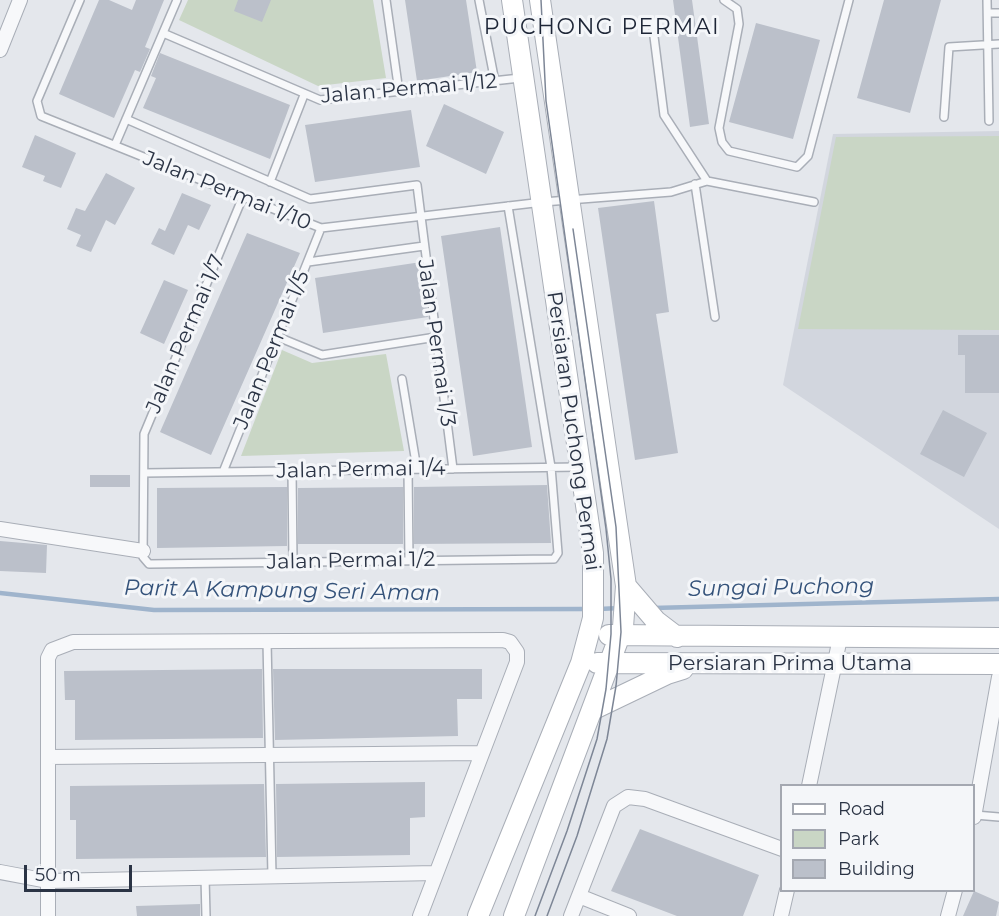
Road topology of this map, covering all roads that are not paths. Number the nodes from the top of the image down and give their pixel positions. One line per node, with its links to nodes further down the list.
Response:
1 (20, 0): 17 (street)
2 (80, 0): 25 (lane, Jalan Permai 1/10)
3 (177, 0): 14 (lane)
4 (386, 0): 20 (lane)
5 (479, 0): 19 (lane)
6 (512, 0): 18 (main road, Persiaran Puchong Permai)
7 (540, 0): 30 (main road, Persiaran Puchong Permai)
8 (724, 0): 9 (lane)
9 (849, 0)
10 (987, 0): 11 (lane)
11 (988, 13): 12 (lane); 15 (lane)
12 (999, 13)
13 (652, 21): 26 (lane)
14 (163, 33): 21 (lane, Jalan Permai 1/12); 23 (lane)
15 (988, 44): 16 (lane); 22 (lane); 24 (lane)
16 (999, 44)
17 (0, 50)
18 (524, 78): 19 (lane, Jalan Permai 1/12); 31 (main road, Persiaran Puchong Permai)
19 (495, 82): 20 (lane, Jalan Permai 1/12)
20 (399, 92): 21 (lane, Jalan Permai 1/12)
21 (304, 95): 27 (lane)
22 (944, 117)
23 (126, 119): 25 (lane); 27 (lane, Jalan Permai 1/10)
24 (988, 121)
25 (115, 145): 29 (lane, Jalan Permai 1/10)
26 (707, 181): 28 (lane, Jalan Permai 1/10); 32 (lane)
27 (270, 182): 34 (lane, Jalan Permai 1/10)
28 (695, 184): 30 (lane, Jalan Permai 1/10); 38 (lane)
29 (242, 199): 35 (lane, Jalan Permai 1/10); 49 (lane, Jalan Permai 1/7)
30 (570, 201): 31 (lane, Jalan Permai 1/10); 54 (main road, Persiaran Puchong Permai)
31 (543, 202): 33 (lane, Jalan Permai 1/10); 43 (main road, Persiaran Puchong Permai)
32 (814, 202)
33 (508, 206): 34 (lane, Jalan Permai 1/10); 42 (lane)
34 (420, 217): 35 (lane, Jalan Permai 1/10); 36 (lane, Jalan Permai 1/3)
35 (321, 228): 37 (lane, Jalan Permai 1/5)
36 (424, 246): 37 (lane); 40 (lane, Jalan Permai 1/3)
37 (308, 262): 39 (lane, Jalan Permai 1/5)
38 (715, 317)
39 (278, 337): 40 (lane); 48 (lane, Jalan Permai 1/5)
40 (436, 338): 46 (lane, Jalan Permai 1/3)
41 (402, 379): 45 (lane)
42 (550, 467): 43 (lane, Jalan Permai 1/4); 46 (lane, Jalan Permai 1/4); 52 (lane, Jalan Permai 1/2)
43 (579, 467): 55 (main road, Persiaran Puchong Permai)
44 (408, 469): 45 (lane, Jalan Permai 1/4); 47 (lane, Jalan Permai 1/4); 52 (lane)
45 (417, 469): 46 (lane, Jalan Permai 1/4)
46 (453, 469)
47 (292, 471): 48 (lane, Jalan Permai 1/4); 53 (lane)
48 (223, 472): 49 (lane, Jalan Permai 1/4)
49 (144, 473): 51 (lane)
50 (0, 529): 51 (street)
51 (144, 551): 53 (lane, Jalan Permai 1/2)
52 (410, 561): 53 (lane, Jalan Permai 1/2)
53 (293, 562)
54 (626, 586): 56 (main road, Persiaran Puchong Permai); 57 (main road)
55 (592, 626): 56 (main road, Persiaran Prima Utama); 61 (main road, Persiaran Puchong Permai)
56 (622, 627): 57 (main road, Persiaran Prima Utama); 62 (main road, Persiaran Puchong Permai)
57 (677, 637): 58 (main road, Persiaran Prima Utama)
58 (840, 638): 59 (main road, Persiaran Prima Utama); 65 (street)
59 (999, 638)
60 (267, 641): 68 (street); 69 (lane); 70 (street)
61 (581, 663): 62 (main road, Persiaran Prima Utama); 87 (main road, Persiaran Puchong Permai)
62 (609, 663): 64 (main road, Persiaran Prima Utama); 67 (main road, Persiaran Puchong Permai)
63 (999, 664): 65 (main road, Persiaran Prima Utama)
64 (697, 665): 65 (main road, Persiaran Prima Utama); 67 (main road)
65 (834, 665): 71 (street)
66 (999, 677): 72 (street)
67 (594, 709): 88 (main road, Persiaran Puchong Permai)
68 (482, 753): 69 (street); 77 (street)
69 (268, 756): 70 (street); 79 (lane)
70 (48, 757): 80 (street)
71 (809, 784)
72 (975, 810)
73 (975, 816): 74 (lane)
74 (999, 817)
75 (780, 848): 83 (street)
76 (0, 872): 80 (street)
77 (435, 873): 79 (street); 86 (street)
78 (204, 876): 79 (street); 80 (street); 85 (lane)
79 (272, 876)
80 (48, 881): 84 (street)
81 (787, 892): 91 (street)
82 (955, 892): 92 (street)
83 (579, 896): 89 (street); 90 (street)
84 (48, 916)
85 (206, 916)
86 (420, 916)
87 (478, 916)
88 (514, 916)
89 (571, 916)
90 (629, 916)
91 (781, 916)
92 (948, 916)

